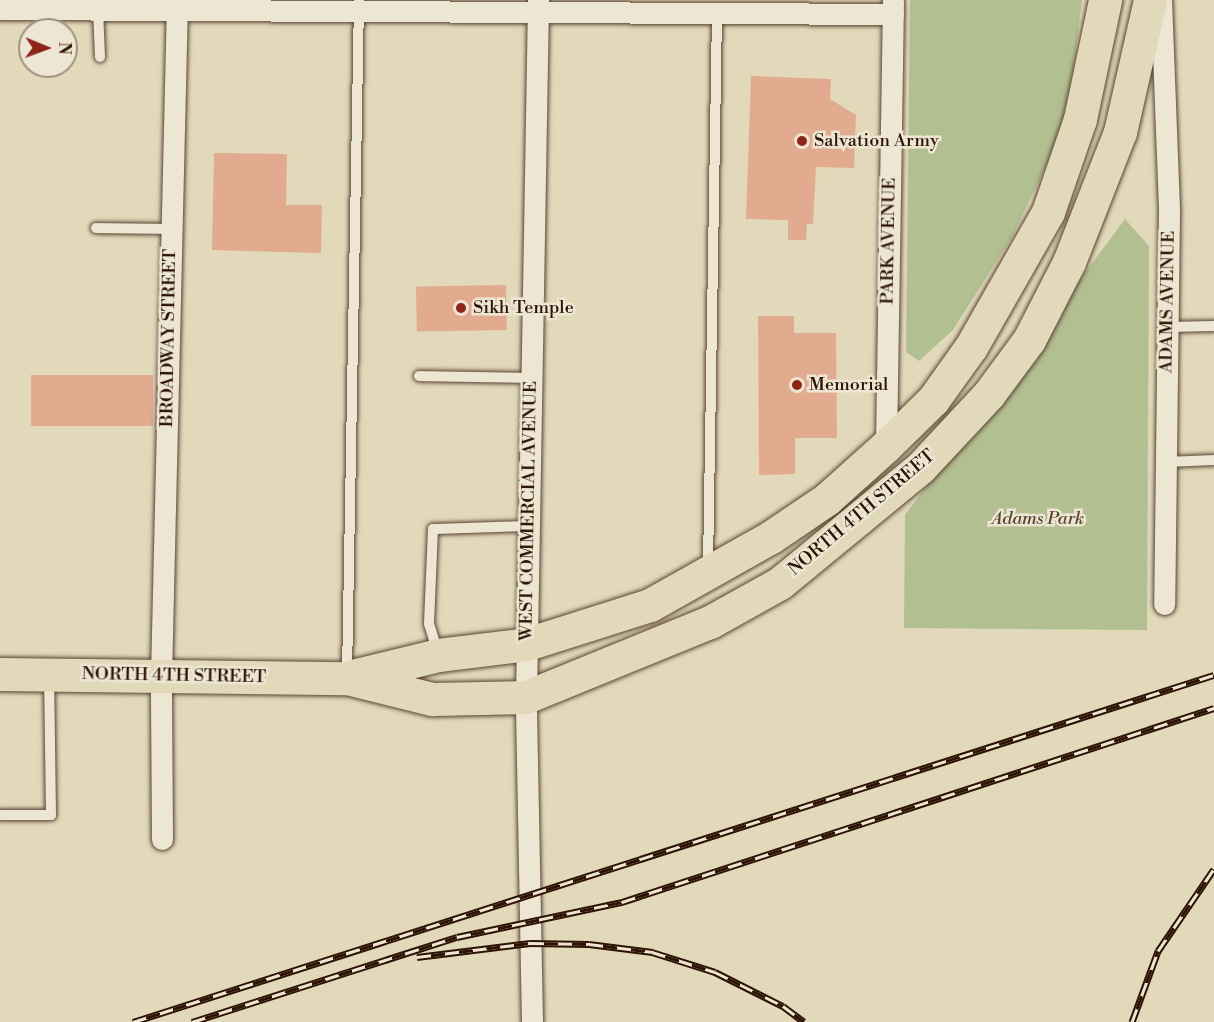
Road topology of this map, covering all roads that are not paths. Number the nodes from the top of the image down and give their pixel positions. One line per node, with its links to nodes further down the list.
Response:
1 (1105, 0): 12 (main road, NORTH 4TH STREET)
2 (1150, 0): 13 (main road, NORTH 4TH STREET)
3 (1161, 0): 17 (street, ADAMS AVENUE)
4 (176, 5): 5 (street); 9 (street); 15 (street, BROADWAY STREET)
5 (359, 5): 6 (street); 31 (lane)
6 (538, 5): 10 (street); 19 (street, WEST COMMERCIAL AVENUE)
7 (893, 7): 10 (street); 20 (street, PARK AVENUE)
8 (0, 9): 9 (street)
9 (98, 9): 11 (lane)
10 (717, 12): 24 (lane)
11 (100, 57)
12 (1080, 119): 13 (main road); 20 (main road, NORTH 4TH STREET)
13 (1120, 132): 32 (main road, NORTH 4TH STREET)
14 (96, 228): 15 (lane)
15 (171, 229): 30 (street, BROADWAY STREET)
16 (1214, 326): 17 (lane)
17 (1168, 327): 22 (street, ADAMS AVENUE)
18 (419, 376): 19 (lane)
19 (531, 378): 23 (street, WEST COMMERCIAL AVENUE)
20 (886, 446): 24 (main road, NORTH 4TH STREET)
21 (1214, 460): 22 (lane)
22 (1166, 462): 25 (street, ADAMS AVENUE)
23 (529, 526): 26 (street, WEST COMMERCIAL AVENUE); 27 (lane)
24 (708, 573): 26 (main road, NORTH 4TH STREET)
25 (1164, 604)
26 (527, 644): 27 (main road, NORTH 4TH STREET); 32 (street, WEST COMMERCIAL AVENUE)
27 (438, 656): 31 (main road, NORTH 4TH STREET)
28 (0, 674): 29 (main road, NORTH 4TH STREET)
29 (49, 674): 30 (main road, NORTH 4TH STREET); 33 (lane)
30 (162, 676): 31 (main road, NORTH 4TH STREET); 34 (street, BROADWAY STREET)
31 (347, 678): 32 (main road, NORTH 4TH STREET)
32 (526, 697): 35 (street, WEST COMMERCIAL AVENUE)
33 (0, 815)
34 (162, 839)
35 (532, 1022)

